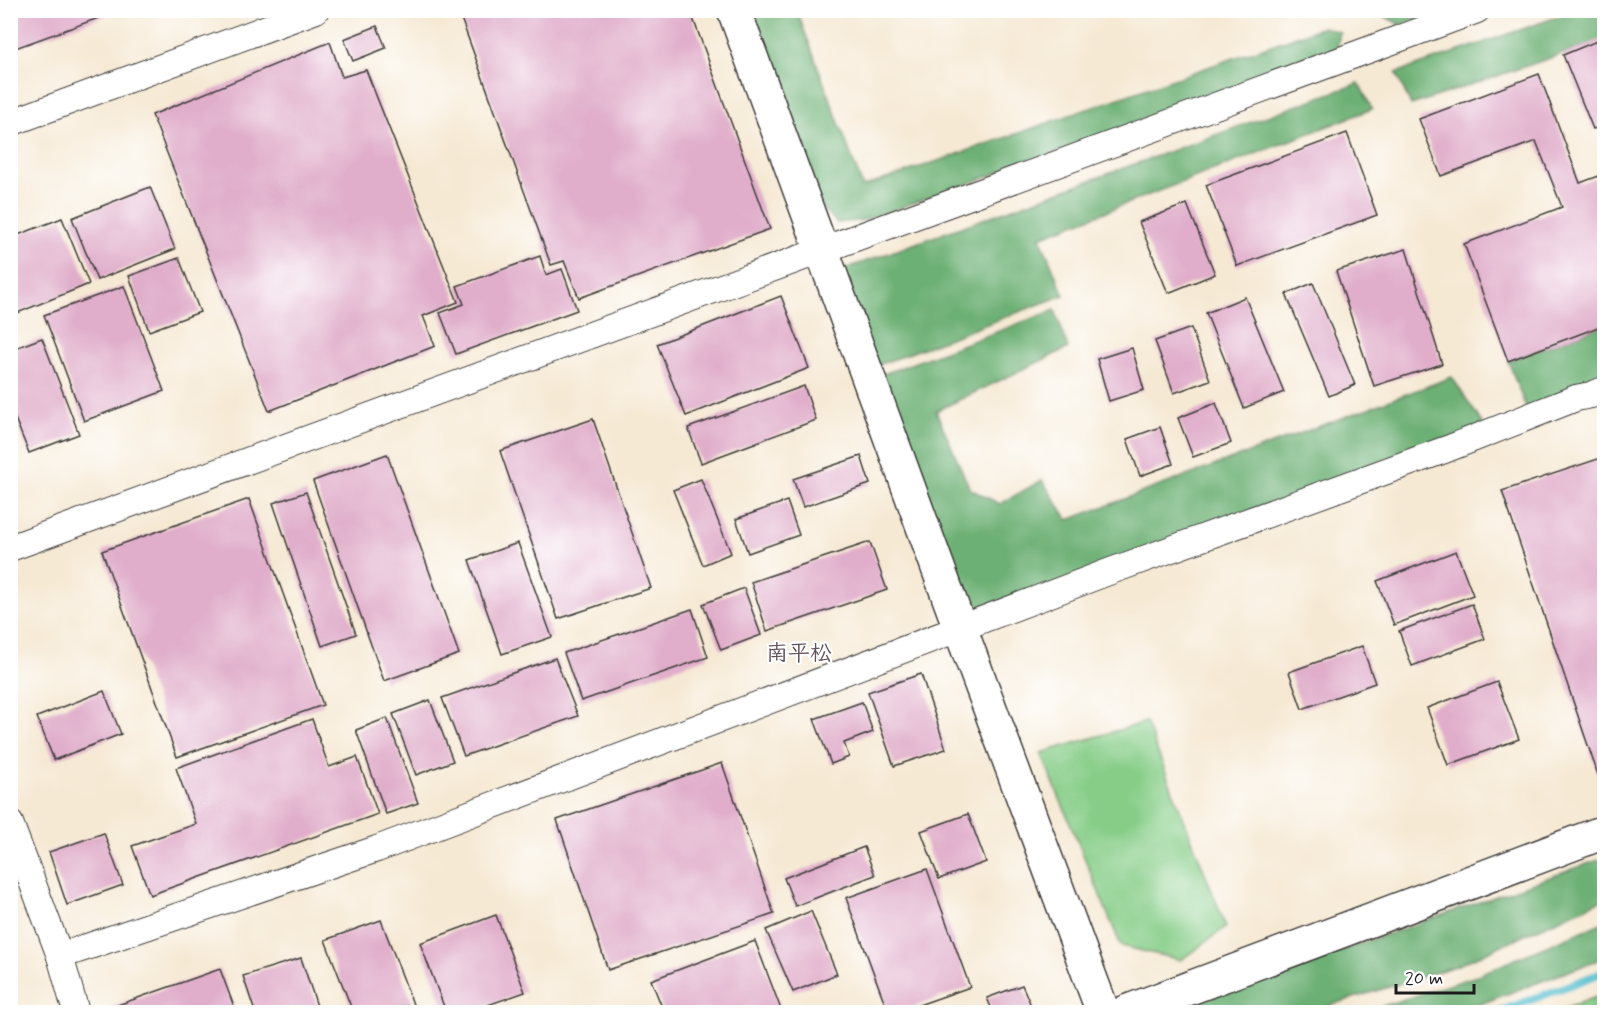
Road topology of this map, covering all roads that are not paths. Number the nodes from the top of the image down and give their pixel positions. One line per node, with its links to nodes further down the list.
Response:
1 (316, 10): 4 (street)
2 (734, 10): 5 (street)
3 (1477, 10): 5 (street)
4 (10, 123)
5 (823, 250): 7 (street); 8 (street)
6 (1605, 390): 8 (street)
7 (10, 548)
8 (960, 628): 11 (street); 13 (street)
9 (10, 823): 11 (street)
10 (1605, 832): 14 (street)
11 (60, 956): 12 (street)
12 (76, 1012)
13 (1103, 1012)
14 (1126, 1012)

